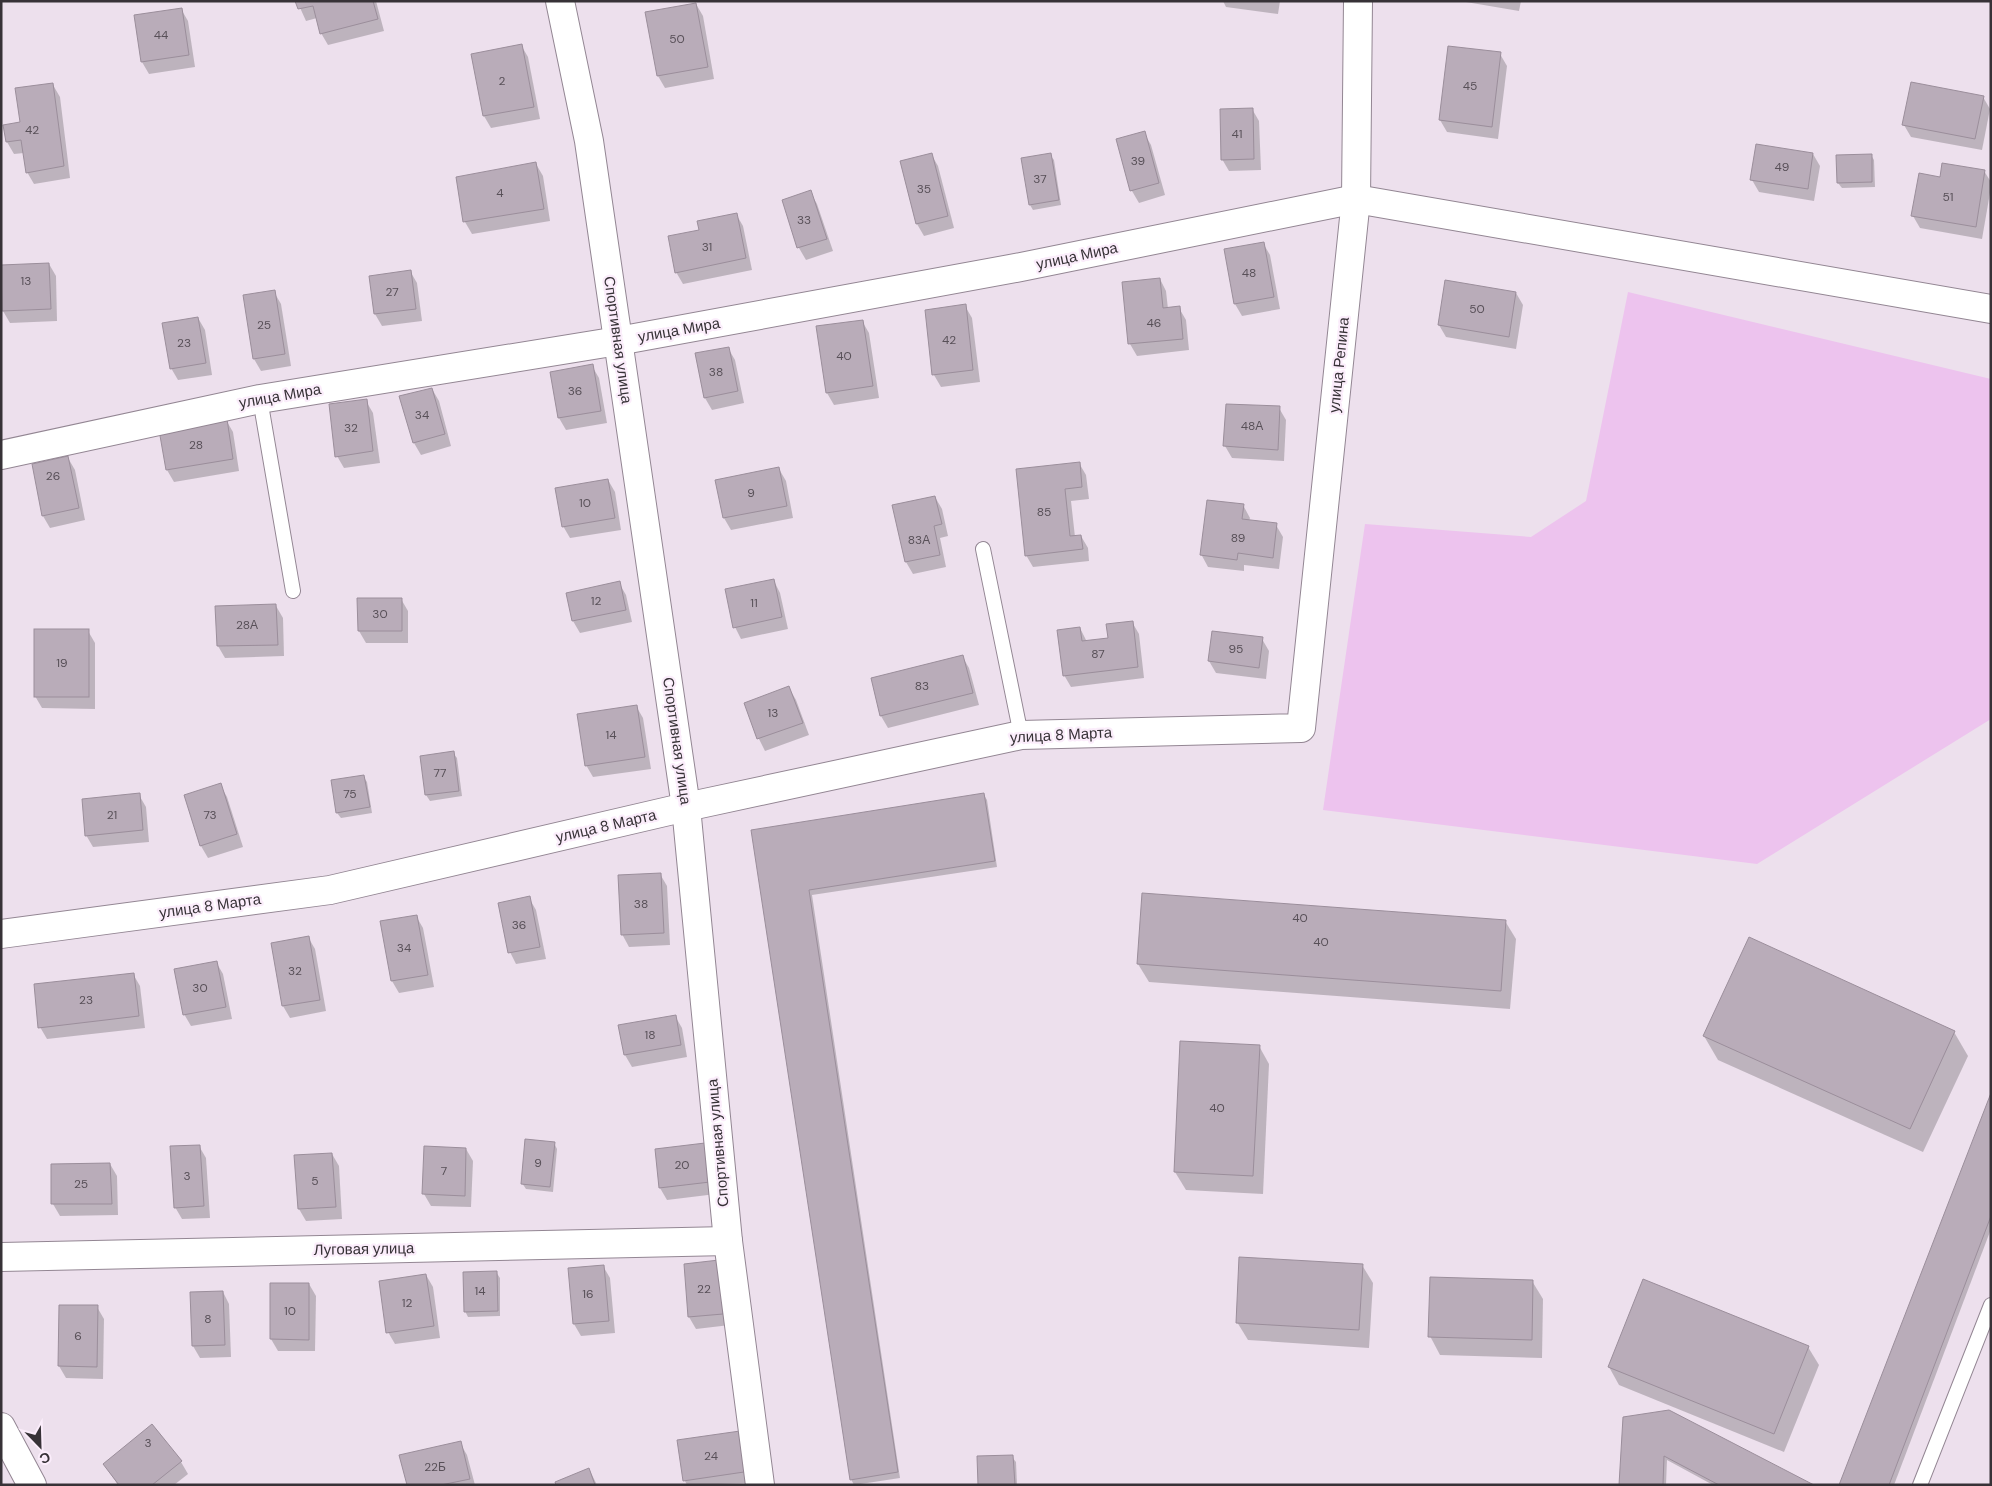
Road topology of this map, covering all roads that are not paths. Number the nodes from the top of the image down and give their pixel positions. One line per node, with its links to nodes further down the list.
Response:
1 (560, 1): 5 (street, Спортивная улица)
2 (1358, 1): 3 (street, улица Репина)
3 (1356, 199): 4 (street); 5 (street, улица Мира); 10 (street, улица Репина)
4 (1991, 309)
5 (618, 341): 6 (street, улица Мира); 12 (street, Спортивная улица)
6 (260, 398): 7 (street, улица Мира); 9 (lane)
7 (1, 455)
8 (983, 549): 11 (lane)
9 (293, 591)
10 (1302, 728): 11 (street, улица 8 Марта)
11 (1021, 734): 12 (street, улица 8 Марта)
12 (686, 807): 13 (street, улица 8 Марта); 14 (street, Спортивная улица)
13 (1, 934)
14 (728, 1241): 15 (street, Луговая улица); 19 (street, Спортивная улица)
15 (1, 1257)
16 (1991, 1305): 20 (lane)
17 (1, 1427): 18 (street)
18 (32, 1485)
19 (760, 1485)
20 (1920, 1485)

